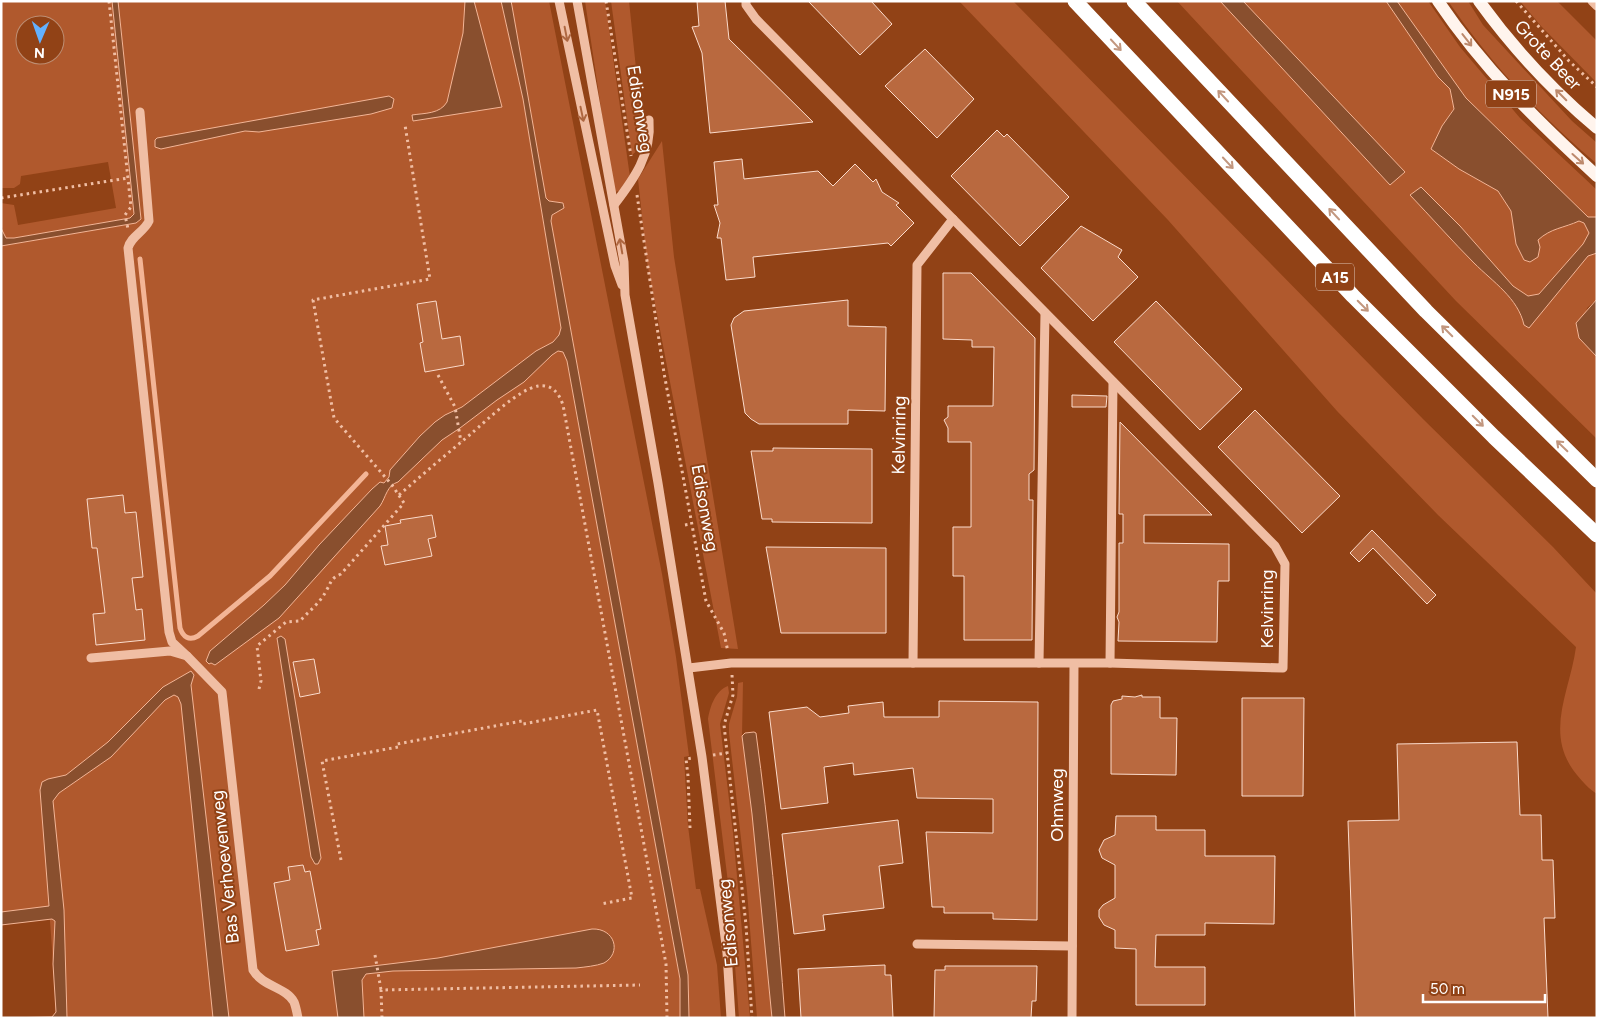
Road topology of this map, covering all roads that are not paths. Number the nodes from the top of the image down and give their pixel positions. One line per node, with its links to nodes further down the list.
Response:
1 (560, 1): 17 (street, Edisonweg, one-way to 17)
2 (576, 1): 15 (street, Edisonweg)
3 (746, 1): 16 (street, Kelvinring)
4 (1067, 1): 9 (highway, A15)
5 (1134, 1): 20 (highway, A15, one-way to 5)
6 (1438, 1): 14 (main road, N915, one-way to 14)
7 (1479, 1): 13 (main road, Grote Beer / N915, one-way to 7)
8 (1592, 1): 10 (street)
9 (1078, 5): 21 (highway, A15, one-way to 21)
10 (1597, 6)
11 (140, 112): 22 (street)
12 (650, 120): 15 (street)
13 (1597, 128)
14 (1597, 176)
15 (614, 205): 17 (street, Edisonweg, one-way to 15)
16 (953, 219): 18 (street, Kelvinring); 24 (street, Kelvinring)
17 (625, 295): 28 (street, Edisonweg)
18 (1045, 313): 19 (street, Kelvinring); 25 (street)
19 (1113, 382): 26 (street); 26 (street, Kelvinring)
20 (1597, 480)
21 (1597, 535)
22 (187, 656): 23 (street); 31 (street, Bas Verhoevenweg)
23 (91, 658)
24 (912, 663): 25 (street, Kelvinring); 28 (street, Kelvinring)
25 (1039, 663): 27 (street, Kelvinring)
26 (1110, 663): 27 (street, Kelvinring)
27 (1074, 664): 30 (street, Ohmweg)
28 (689, 668): 32 (street, Edisonweg)
29 (917, 944): 30 (street)
30 (1072, 946): 33 (street, Ohmweg)
31 (298, 1018)
32 (731, 1018)
33 (1072, 1018)

